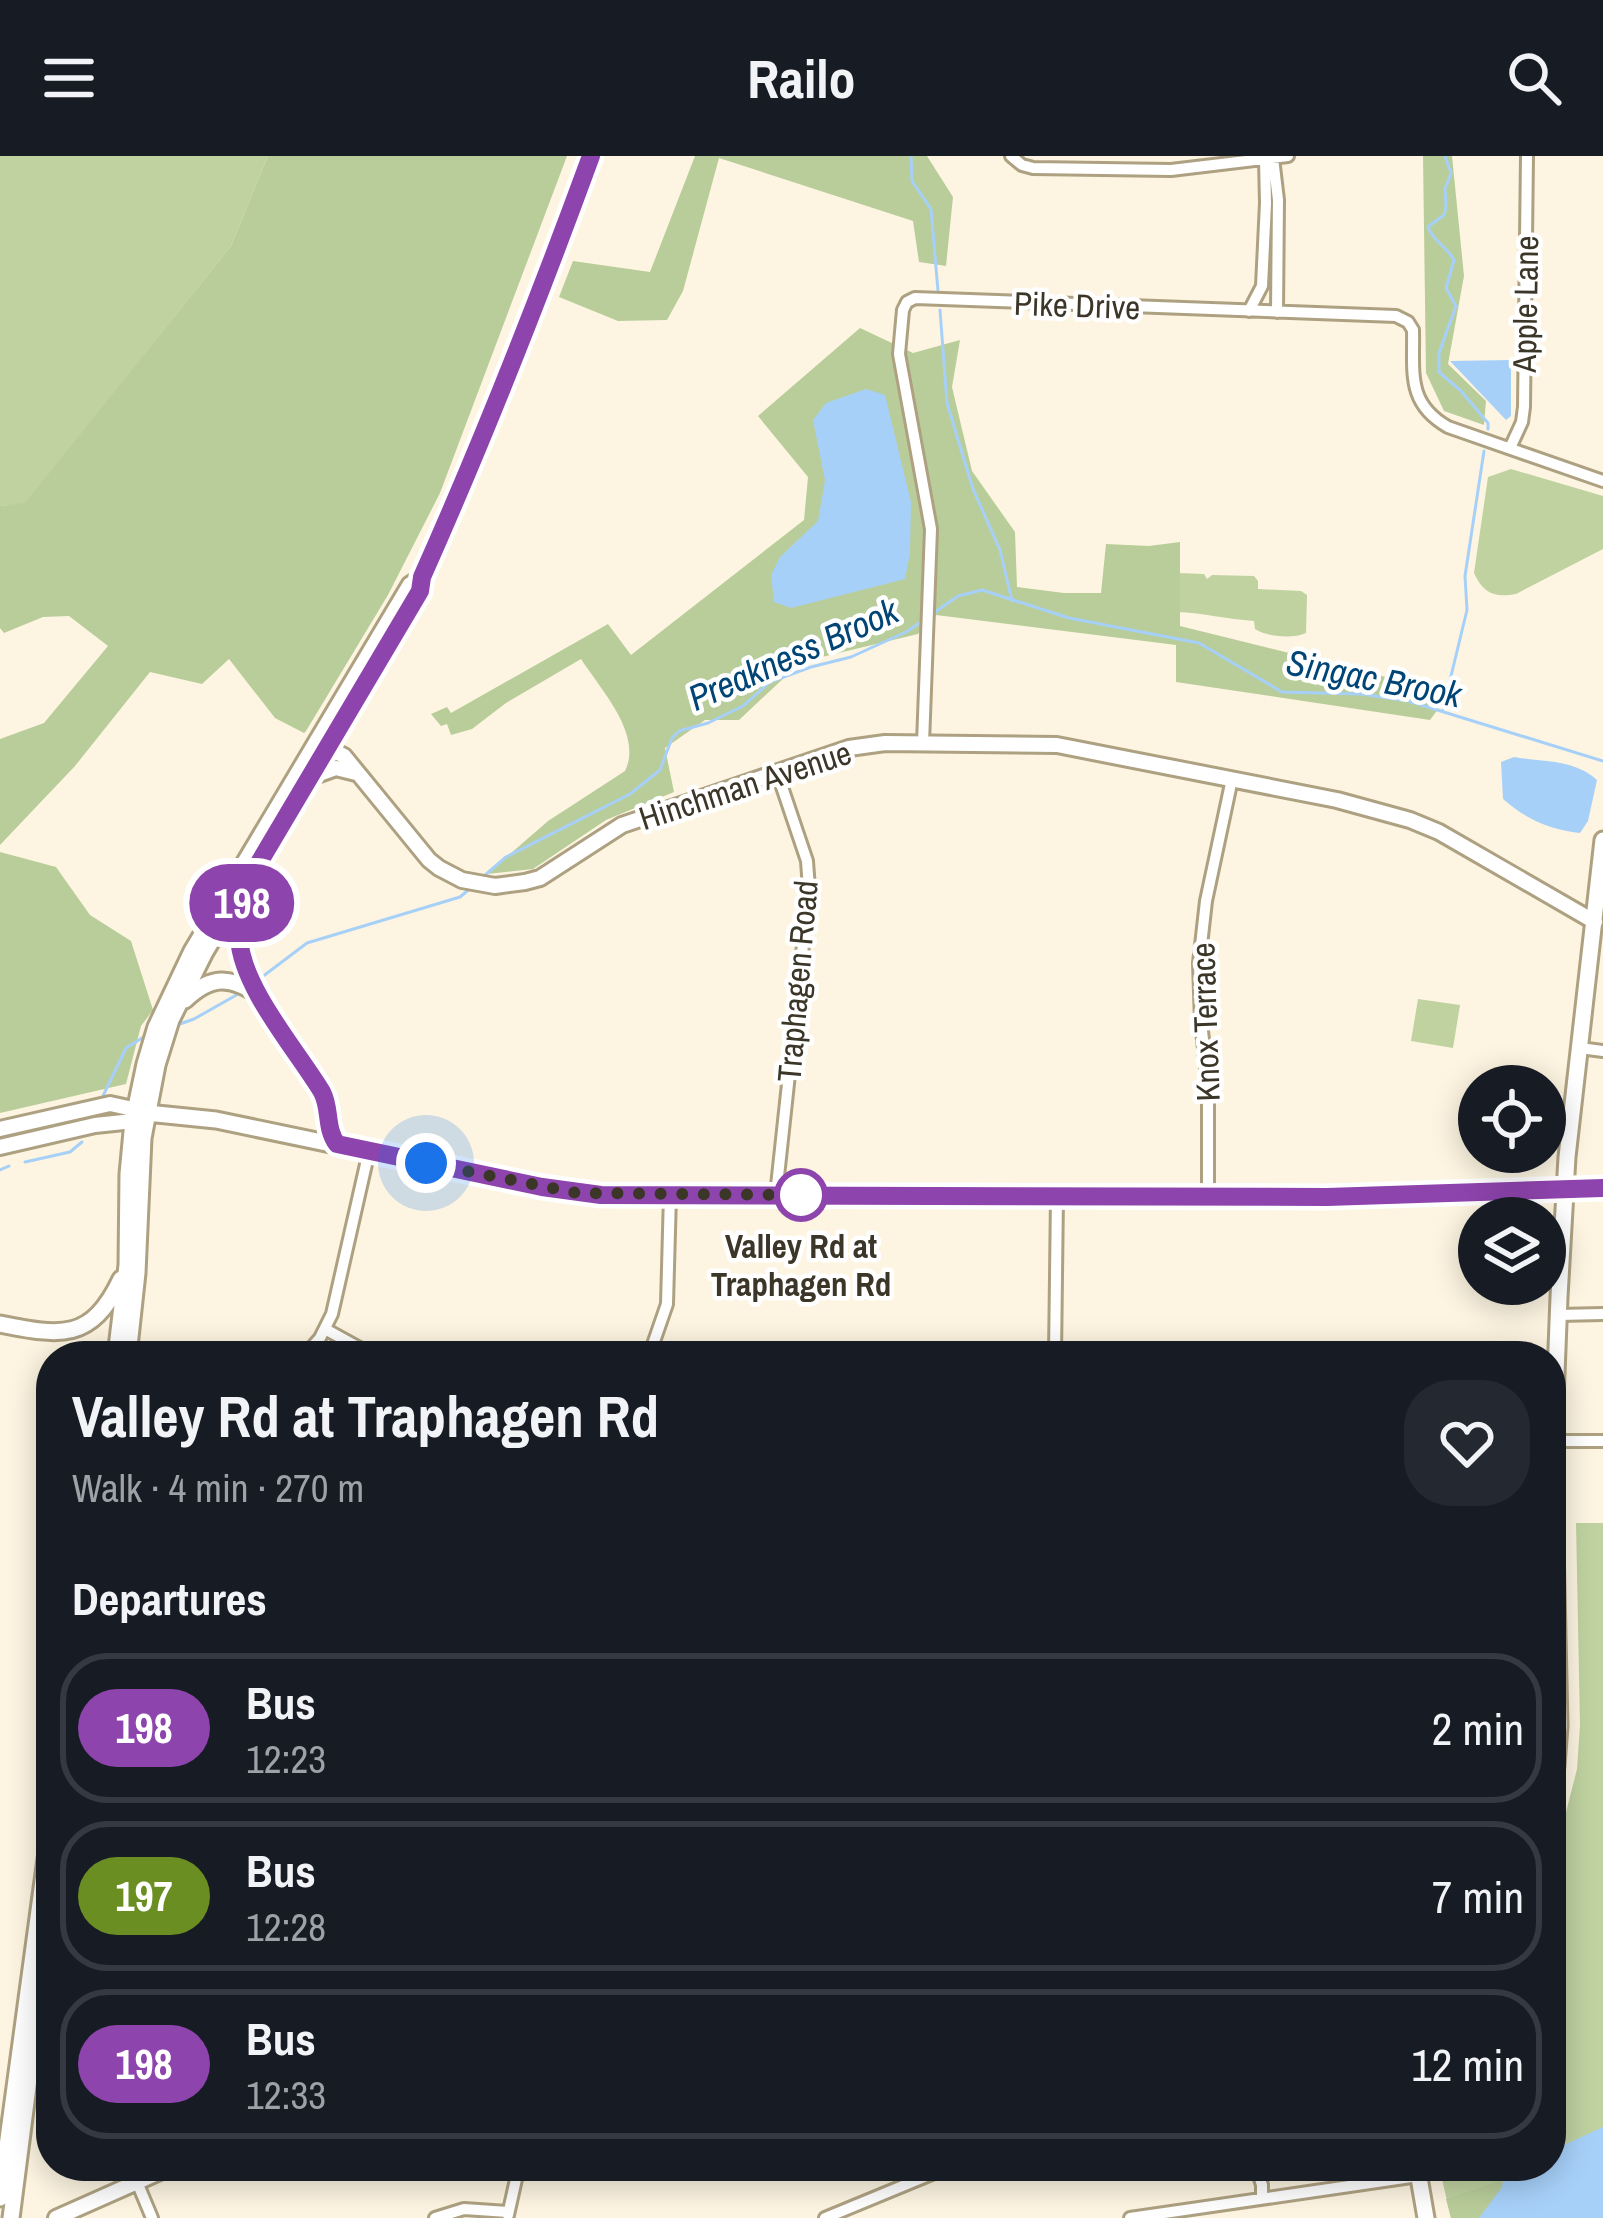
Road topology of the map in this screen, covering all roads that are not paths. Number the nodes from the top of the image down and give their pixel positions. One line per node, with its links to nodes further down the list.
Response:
1 (591, 156): 16 (main road)
2 (1011, 156): 8 (street)
3 (1094, 156): 8 (street)
4 (1110, 156): 9 (street)
5 (1288, 156): 7 (street)
6 (1527, 156): 13 (street, Apple Lane)
7 (1269, 159): 9 (street); 10 (street)
8 (1087, 170): 9 (street)
9 (1118, 170)
10 (1270, 250): 11 (street); 12 (street)
11 (1249, 311): 12 (street, Pike Drive); 15 (street, Pike Drive)
12 (1277, 312): 13 (street, Pike Drive)
13 (1510, 448): 14 (street, Pike Drive)
14 (1603, 481)
15 (923, 743): 17 (street, Hinchman Avenue); 20 (street, Hinchman Avenue)
16 (323, 744): 18 (street, Hinchman Avenue); 19 (main road); 25 (main road)
17 (777, 772): 18 (street, Hinchman Avenue); 38 (street, Traphagen Road)
18 (356, 773): 19 (street)
19 (311, 777): 22 (main road)
20 (1232, 779): 23 (street, Hinchman Avenue); 40 (street, Knox Terrace)
21 (1603, 840): 23 (main road)
22 (247, 883): 24 (main road); 25 (main road)
23 (1594, 922): 26 (main road)
24 (260, 995): 25 (main road); 28 (main road)
25 (165, 1026): 29 (main road)
26 (1580, 1048): 27 (street); 36 (main road)
27 (1603, 1051)
28 (313, 1081): 31 (main road); 32 (main road)
29 (138, 1114): 30 (street); 31 (main road); 33 (street); 41 (main road); 47 (main road)
30 (0, 1130)
31 (315, 1141): 32 (main road)
32 (337, 1144): 34 (main road)
33 (0, 1147)
34 (369, 1150): 37 (main road); 45 (street)
35 (1603, 1188): 36 (main road)
36 (1565, 1189): 40 (main road); 43 (main road)
37 (670, 1195): 38 (main road); 50 (street)
38 (776, 1195): 39 (main road)
39 (1057, 1196): 40 (main road); 51 (street)
40 (1208, 1197)
41 (127, 1265): 44 (main road); 46 (main road)
42 (1603, 1314): 43 (street)
43 (1558, 1315): 52 (main road)
44 (0, 1324)
45 (325, 1329): 48 (street); 49 (street)
46 (118, 1341)
47 (130, 1341)
48 (316, 1341)
49 (347, 1341)
50 (654, 1341)
51 (1055, 1341)
52 (1556, 1341)
53 (1603, 1441): 54 (street)
54 (1566, 1442)
55 (36, 1933): 65 (main road)
56 (36, 2025): 58 (main road)
57 (36, 2051): 58 (main road)
58 (32, 2056): 68 (main road)
59 (516, 2181): 67 (street)
60 (915, 2181): 72 (street)
61 (1260, 2181): 66 (street)
62 (1360, 2181): 66 (street)
63 (1420, 2181): 74 (main road)
64 (137, 2182): 69 (street); 70 (street)
65 (0, 2198)
66 (1262, 2198): 73 (street)
67 (508, 2215): 71 (street)
68 (11, 2218)
69 (56, 2218)
70 (152, 2218)
71 (435, 2218)
72 (825, 2218)
73 (1130, 2218)
74 (1426, 2218)

